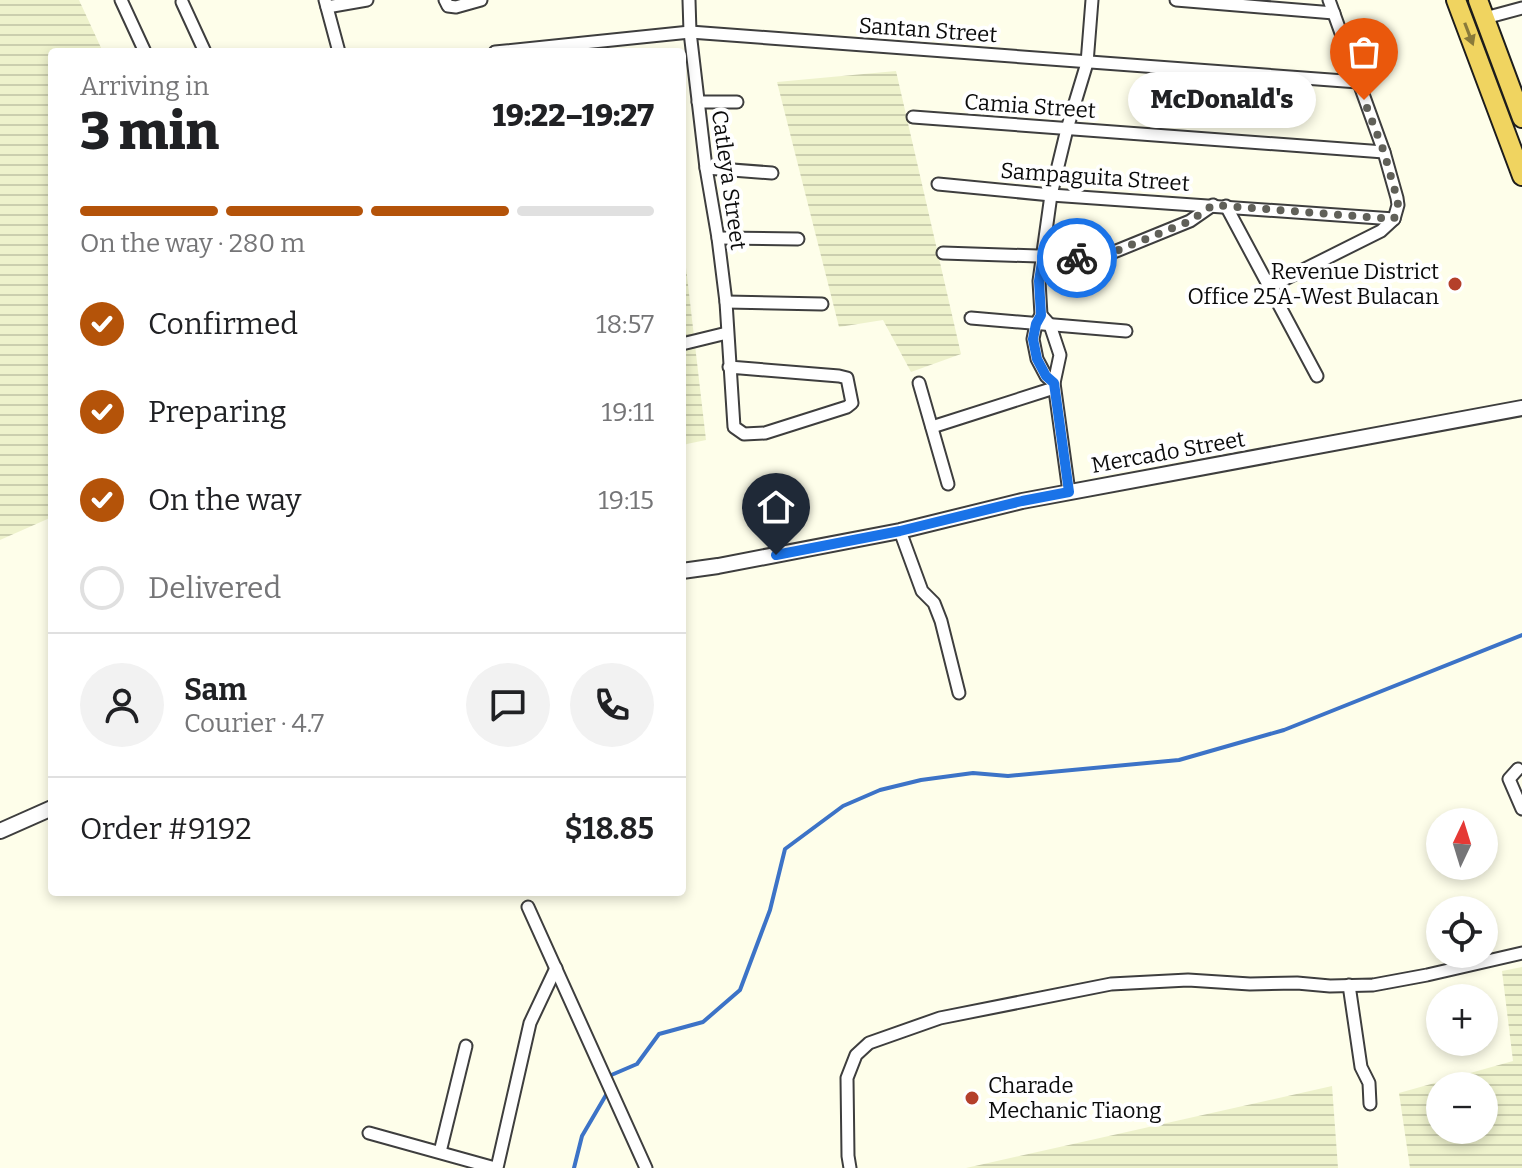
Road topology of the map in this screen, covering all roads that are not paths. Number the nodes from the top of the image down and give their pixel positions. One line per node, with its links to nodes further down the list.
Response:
1 (121, 0): 17 (street)
2 (367, 0): 12 (street)
3 (445, 0): 4 (street)
4 (481, 0)
5 (689, 0): 16 (street, Catleya Street)
6 (1092, 0): 21 (street)
7 (1176, 0): 14 (street)
8 (1329, 0): 14 (street)
9 (1456, 0): 31 (highway, one-way to 31)
10 (1478, 0): 15 (highway)
11 (182, 2): 18 (street)
12 (326, 4): 19 (street)
13 (1522, 8): 15 (street)
14 (1334, 13): 22 (street)
15 (1485, 18): 26 (highway)
16 (690, 32): 20 (street, Santan Street); 21 (street, Santan Street); 23 (street, Catleya Street)
17 (143, 48)
18 (203, 48)
19 (338, 48)
20 (534, 48)
21 (1087, 63): 22 (street, Santan Street); 27 (street)
22 (1358, 82): 28 (street)
23 (698, 102): 24 (street); 29 (street, Catleya Street)
24 (737, 102)
25 (913, 117): 27 (street, Camia Street)
26 (1522, 118)
27 (1067, 129): 28 (street, Camia Street); 33 (street)
28 (1384, 152): 35 (street)
29 (706, 168): 30 (street); 36 (street, Catleya Street)
30 (772, 173)
31 (1522, 176)
32 (938, 184): 33 (street, Sampaguita Street)
33 (1051, 195): 34 (street, Sampaguita Street); 39 (street)
34 (1219, 206): 35 (street, Sampaguita Street); 39 (street); 40 (street)
35 (1394, 219): 40 (street)
36 (718, 238): 37 (street); 41 (street, Catleya Street)
37 (798, 239)
38 (943, 253): 39 (street)
39 (1043, 256): 44 (street)
40 (1269, 287): 49 (street)
41 (726, 302): 42 (street); 46 (street, Catleya Street)
42 (822, 304)
43 (971, 318): 44 (street)
44 (1042, 321): 45 (street); 51 (street); 51 (street)
45 (1126, 331)
46 (727, 333): 47 (street); 48 (street, Catleya Street)
47 (686, 343)
48 (729, 367): 48 (street, Catleya Street)
49 (1317, 376)
50 (919, 383): 53 (street)
51 (1054, 386): 53 (street); 55 (street)
52 (1522, 408): 55 (street, Mercado Street)
53 (932, 427): 54 (street)
54 (948, 484)
55 (1069, 492): 56 (street, Mercado Street)
56 (900, 531): 57 (street, Mercado Street); 58 (street)
57 (686, 570)
58 (959, 693)
59 (1518, 769): 60 (street)
60 (1522, 809)
61 (48, 810): 62 (street)
62 (0, 831)
63 (528, 907): 65 (street)
64 (1522, 953): 66 (street)
65 (556, 968): 71 (street); 72 (street)
66 (1349, 985): 68 (street); 73 (street)
67 (466, 1046): 70 (street)
68 (1370, 1104)
69 (369, 1133): 70 (street)
70 (440, 1152): 71 (street)
71 (496, 1168)
72 (646, 1168)
73 (850, 1168)

